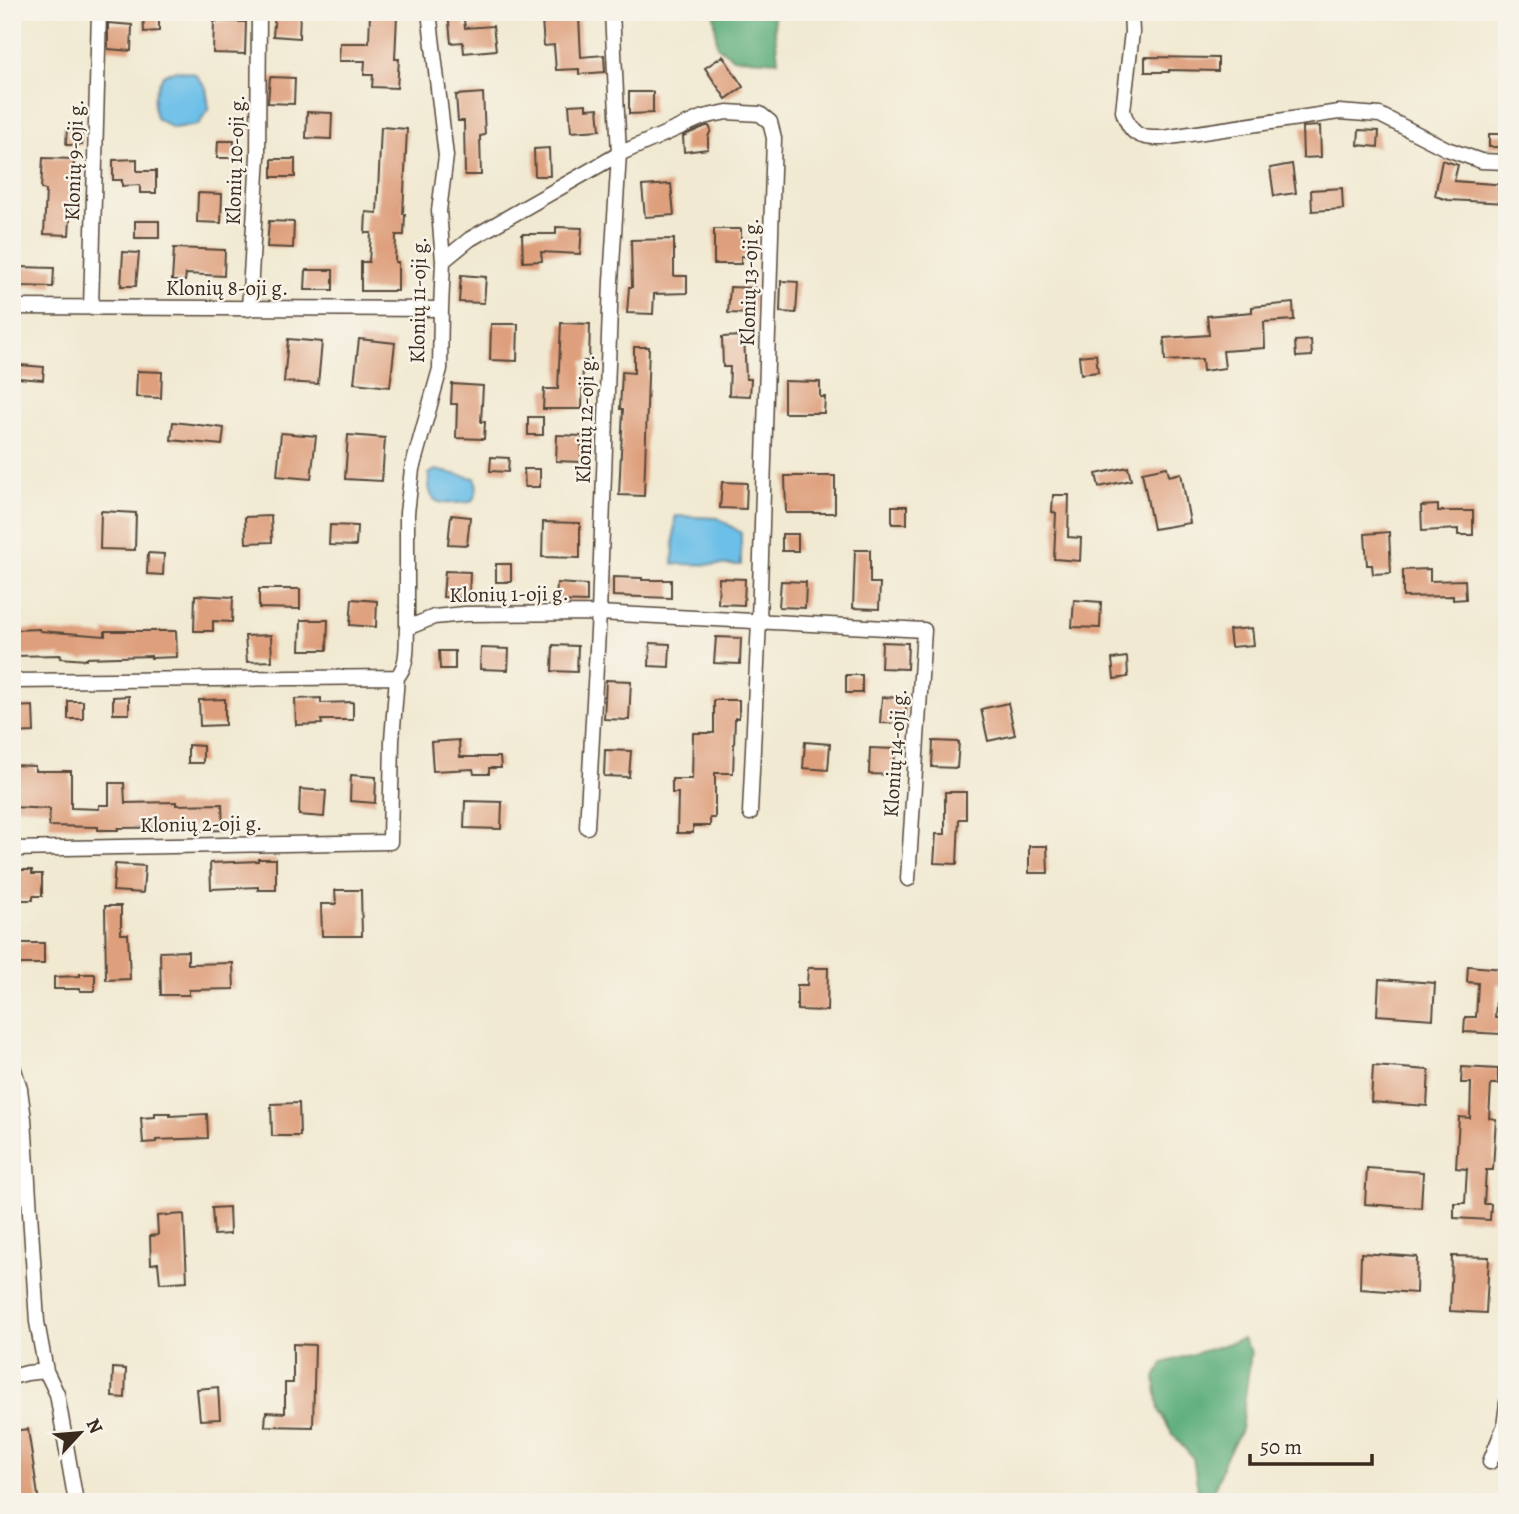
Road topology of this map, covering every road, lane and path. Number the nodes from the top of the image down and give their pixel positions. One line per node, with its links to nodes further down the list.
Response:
1 (99, 12): 10 (street, Klonių 9-oji g.)
2 (259, 12): 11 (street, Klonių 10-oji g.)
3 (429, 12): 8 (street, Klonių 11-oji g.)
4 (612, 12): 6 (street, Klonių 12-oji g.)
5 (1131, 12): 7 (street)
6 (619, 154): 8 (street, Klonių 13-oji g.); 13 (street, Klonių 12-oji g.); 14 (street, Klonių 13-oji g.)
7 (1507, 162)
8 (443, 261): 12 (street, Klonių 11-oji g.)
9 (12, 307): 10 (street, Klonių 8-oji g.)
10 (91, 308): 11 (street, Klonių 8-oji g.)
11 (249, 309): 12 (street, Klonių 8-oji g.)
12 (440, 309): 15 (street, Klonių 11-oji g.)
13 (599, 614): 14 (street, Klonių 1-oji g.); 15 (street, Klonių 1-oji g.); 20 (street, Klonių 12-oji g.)
14 (759, 621): 16 (street, Klonių 1-oji g.); 19 (street, Klonių 13-oji g.)
15 (407, 628): 17 (street)
16 (924, 630): 22 (street, Klonių 14-oji g.)
17 (397, 677): 18 (street); 21 (street, Klonių 2-oji g.)
18 (12, 681)
19 (750, 813)
20 (587, 827)
21 (12, 849)
22 (908, 879)
23 (12, 1063): 24 (street)
24 (46, 1371): 25 (street); 28 (street)
25 (12, 1377)
26 (1507, 1403): 27 (street)
27 (1490, 1462)
28 (76, 1502)

